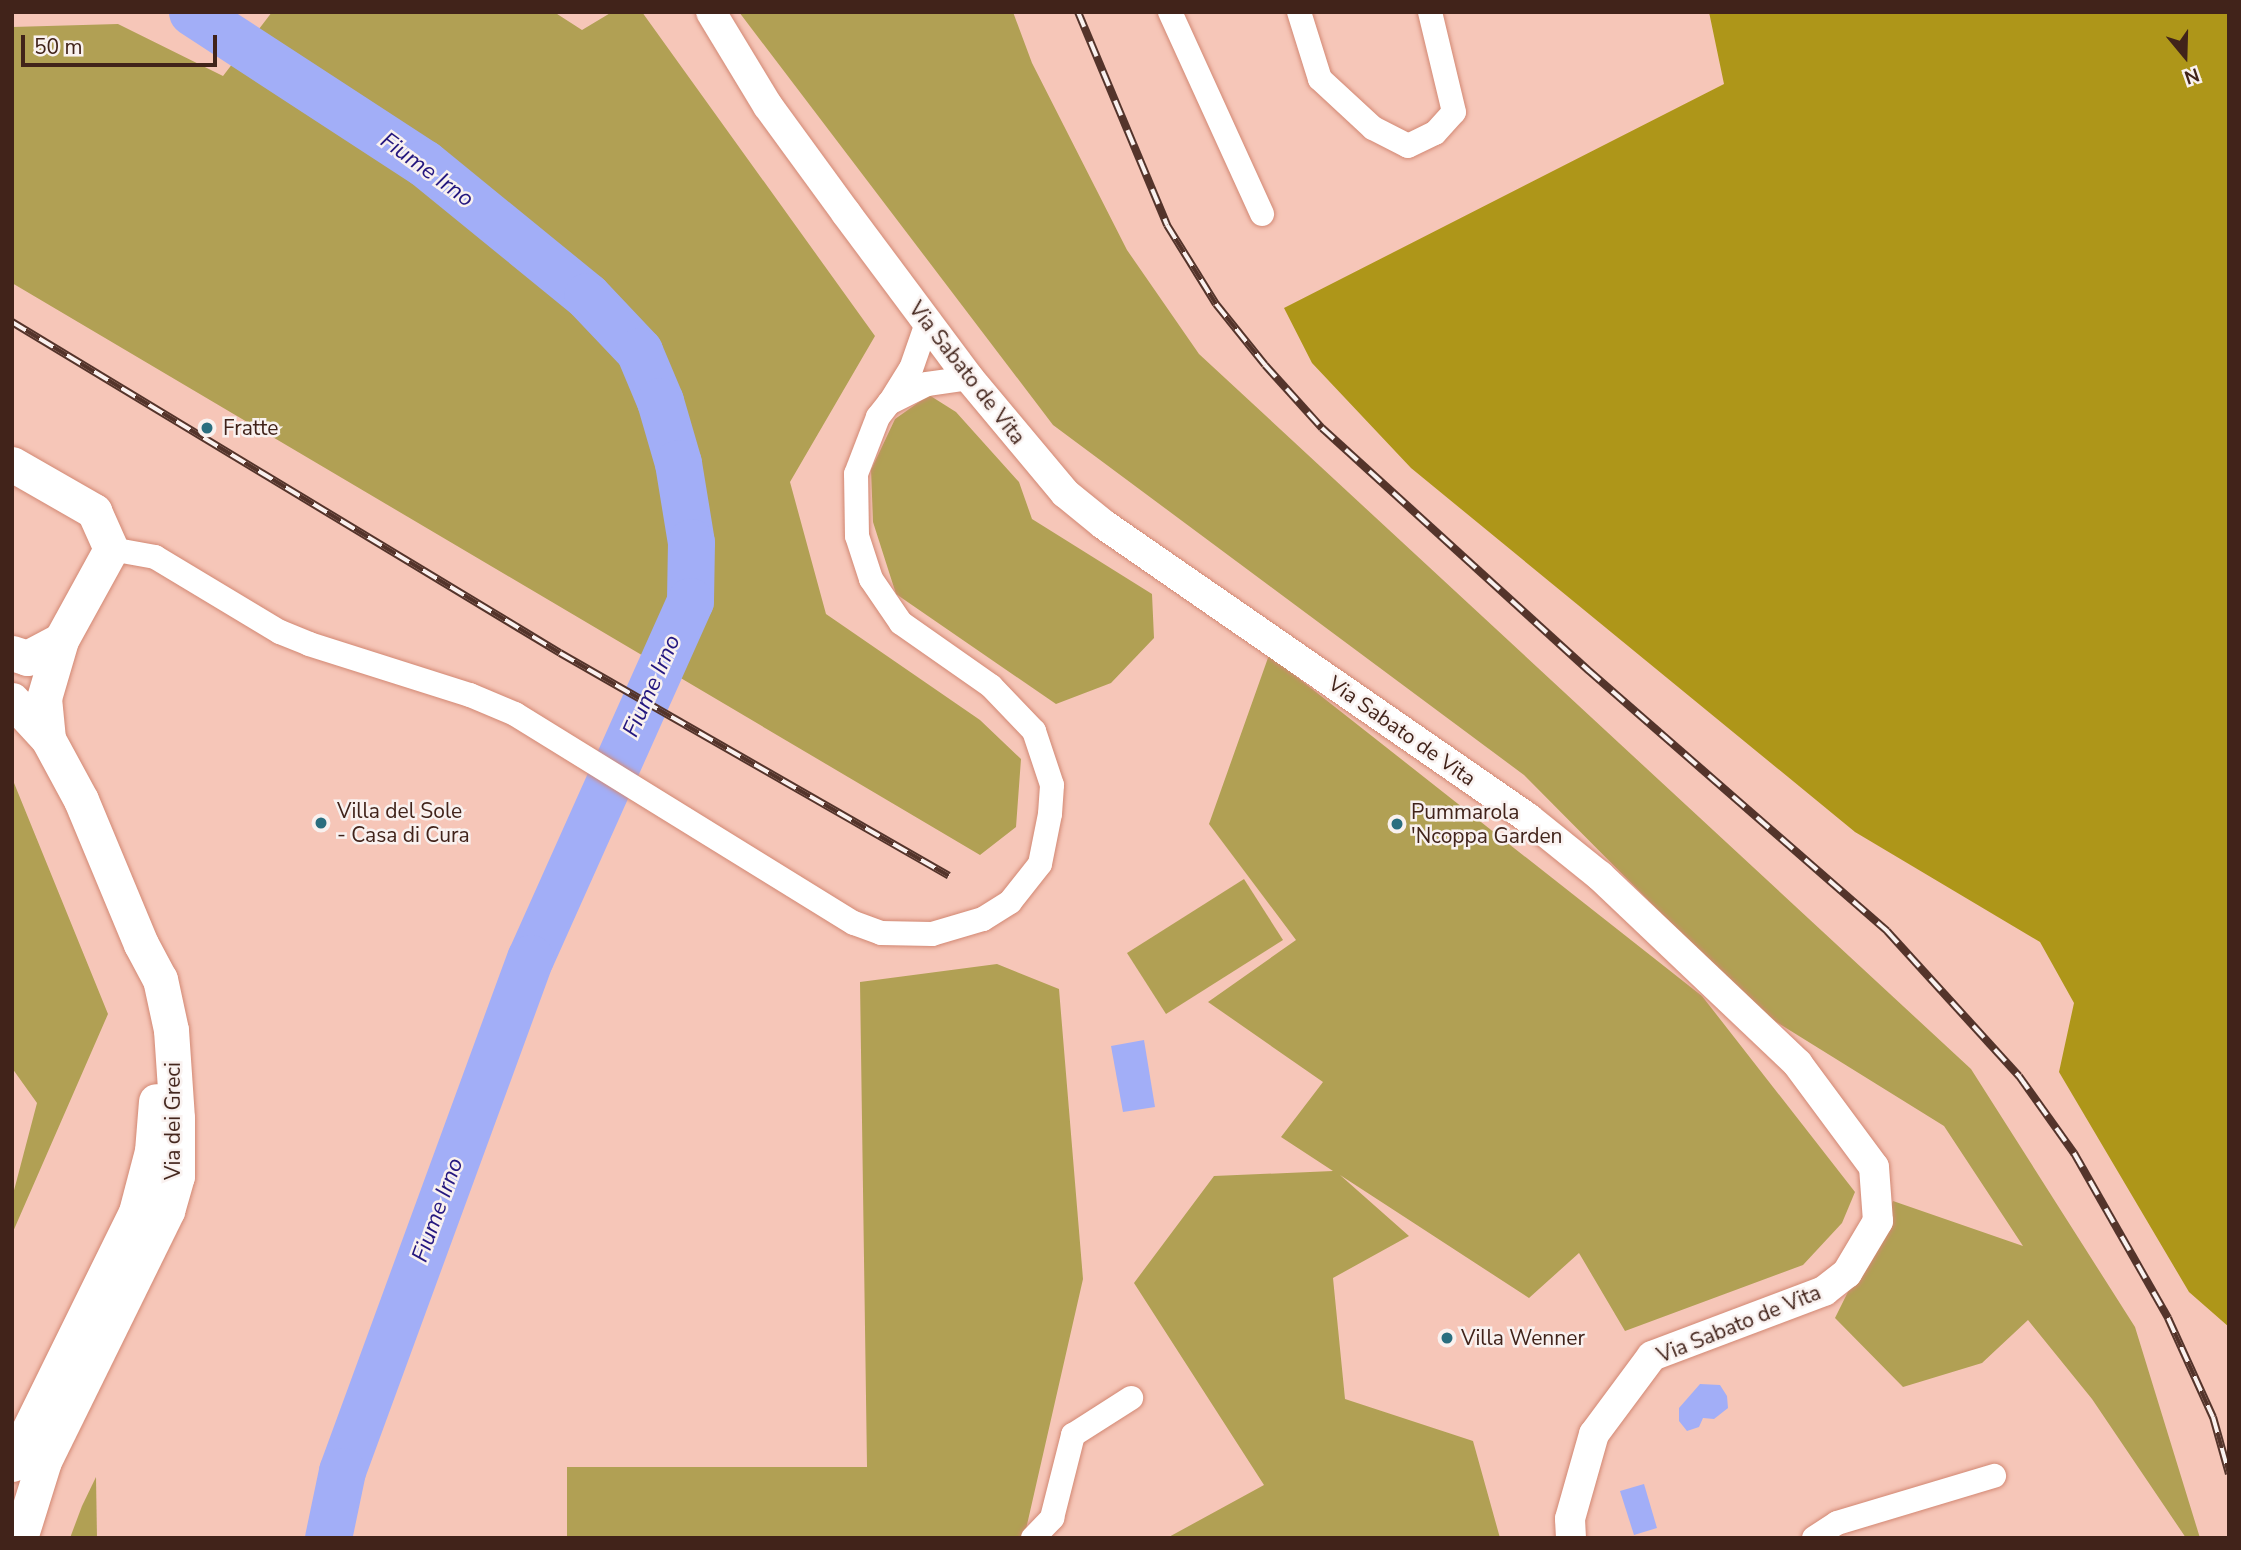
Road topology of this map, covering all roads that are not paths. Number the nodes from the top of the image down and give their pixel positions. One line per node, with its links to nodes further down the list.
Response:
1 (711, 12): 6 (street, Via Sabato de Vita)
2 (1170, 12): 5 (street)
3 (1298, 12): 4 (street)
4 (1430, 12)
5 (1262, 214)
6 (928, 323): 7 (street, Via Sabato de Vita); 8 (street)
7 (969, 378): 8 (street); 21 (street, Via Sabato de Vita)
8 (889, 403): 10 (street)
9 (12, 464): 10 (main road)
10 (111, 549): 11 (main road, Via dei Greci)
11 (61, 640): 12 (main road); 14 (main road, Via dei Greci)
12 (12, 653)
13 (12, 701): 14 (main road, Via dei Greci)
14 (48, 739): 15 (main road, Via dei Greci)
15 (141, 944): 17 (main road, Via dei Greci); 19 (main road, Via dei Greci)
16 (1131, 1398): 20 (street)
17 (12, 1464)
18 (1994, 1476): 22 (street)
19 (20, 1538)
20 (1033, 1538)
21 (1571, 1538)
22 (1814, 1538)

